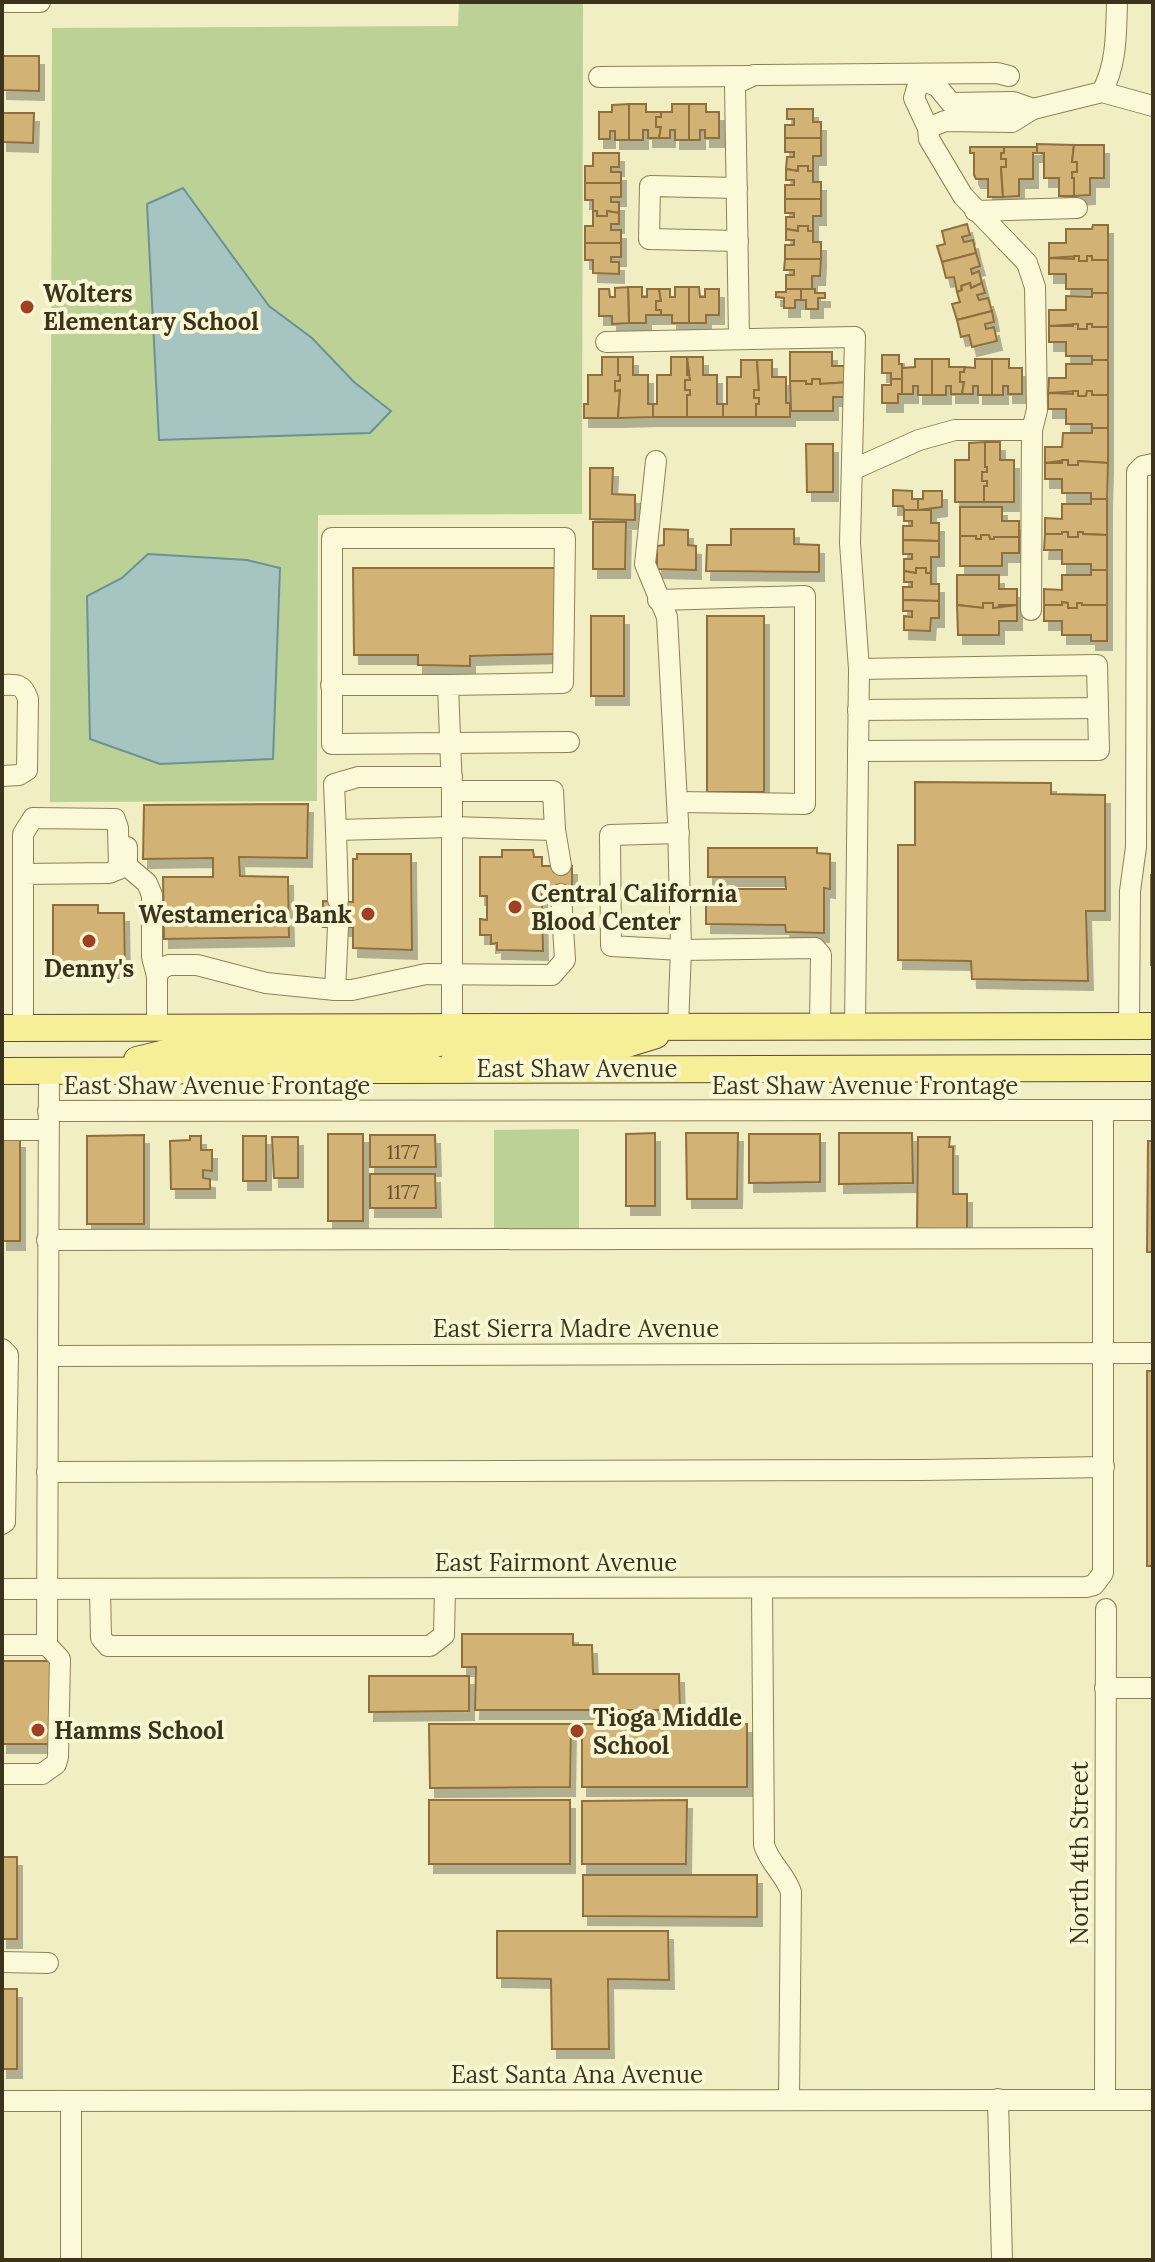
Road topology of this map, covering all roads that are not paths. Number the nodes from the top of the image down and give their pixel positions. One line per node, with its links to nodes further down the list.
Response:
1 (2, 2): 2 (street)
2 (40, 2)
3 (1117, 2): 8 (street)
4 (754, 75): 6 (street); 7 (street); 12 (street)
5 (1009, 76): 7 (street)
6 (599, 77)
7 (916, 78): 10 (street); 11 (street)
8 (1102, 92): 9 (street); 10 (street)
9 (1153, 106)
10 (1033, 109): 11 (street)
11 (928, 128): 14 (street)
12 (737, 188): 15 (street); 15 (street)
13 (1077, 208): 14 (street)
14 (975, 211): 18 (street)
15 (738, 241): 16 (street)
16 (739, 339): 17 (street); 21 (street)
17 (606, 342)
18 (1032, 430): 21 (street); 23 (street)
19 (656, 461): 22 (street)
20 (1153, 464): 24 (street)
21 (852, 470): 25 (street)
22 (658, 600): 37 (street); 37 (street)
23 (1031, 610)
24 (1145, 634): 29 (street)
25 (859, 669): 30 (street); 31 (street)
26 (2, 685): 35 (street)
27 (331, 685): 28 (street); 28 (street); 33 (street)
28 (448, 685): 33 (street)
29 (1142, 694): 52 (street)
30 (1098, 708): 31 (street); 34 (street)
31 (858, 710): 34 (street)
32 (569, 742): 33 (street)
33 (450, 743): 36 (street)
34 (858, 751): 55 (street)
35 (2, 776)
36 (452, 784): 39 (street); 40 (street); 41 (street)
37 (678, 802): 42 (street)
38 (117, 824): 44 (street); 44 (street); 50 (street)
39 (452, 827): 40 (street); 41 (street); 49 (street)
40 (336, 830): 46 (street)
41 (555, 830): 43 (street)
42 (679, 833): 48 (street); 48 (street)
43 (561, 865)
44 (23, 874): 56 (street)
45 (561, 894): 49 (street)
46 (338, 900)
47 (338, 927): 51 (street)
48 (681, 950): 53 (street); 54 (street)
49 (452, 975): 51 (street); 58 (street)
50 (157, 976): 51 (street); 57 (street)
51 (335, 990)
52 (1141, 1026): 55 (main road, East Shaw Avenue)
53 (678, 1027): 54 (main road, East Shaw Avenue); 58 (main road, East Shaw Avenue); 59 (main road)
54 (820, 1027): 55 (main road, East Shaw Avenue)
55 (855, 1027)
56 (12, 1028): 57 (main road, East Shaw Avenue)
57 (157, 1028): 58 (main road, East Shaw Avenue)
58 (452, 1028): 62 (main road)
59 (453, 1068): 60 (main road, East Shaw Avenue); 62 (main road, East Shaw Avenue)
60 (1153, 1068)
61 (49, 1070): 62 (main road, East Shaw Avenue); 63 (main road, East Shaw Avenue); 66 (street)
62 (94, 1070)
63 (2, 1071)
64 (1153, 1110): 65 (street, East Shaw Avenue Frontage)
65 (1103, 1111): 66 (street, East Shaw Avenue Frontage); 68 (street)
66 (48, 1120): 67 (street, East Shaw Avenue Frontage); 69 (street)
67 (2, 1130)
68 (1103, 1238): 69 (street); 71 (street)
69 (47, 1240): 73 (street)
70 (2, 1349): 76 (street)
71 (1104, 1353): 72 (street, East Sierra Madre Avenue); 73 (street, East Sierra Madre Avenue); 74 (street)
72 (1153, 1353)
73 (48, 1356): 75 (street)
74 (1104, 1467): 75 (street); 78 (street, East Fairmont Avenue)
75 (47, 1472): 80 (street)
76 (2, 1524)
77 (445, 1588): 78 (street, East Fairmont Avenue); 81 (street, East Fairmont Avenue); 81 (street)
78 (762, 1588): 92 (street)
79 (2, 1589): 80 (street, East Fairmont Avenue)
80 (46, 1589): 81 (street, East Fairmont Avenue); 84 (street)
81 (100, 1589)
82 (1106, 1609): 85 (street, North 4th Street)
83 (2, 1645): 84 (street)
84 (47, 1645): 87 (street)
85 (1105, 1688): 86 (street); 90 (street, North 4th Street)
86 (1153, 1688)
87 (2, 1774)
88 (2, 1962): 89 (street)
89 (48, 1963)
90 (1105, 2098): 91 (street, East Santa Ana Avenue); 93 (street, East Santa Ana Avenue)
91 (998, 2099): 92 (street, East Santa Ana Avenue); 97 (street)
92 (789, 2100): 95 (street, East Santa Ana Avenue)
93 (1153, 2100)
94 (2, 2101): 95 (street, East Santa Ana Avenue)
95 (71, 2101): 96 (street)
96 (71, 2260)
97 (1002, 2260)

